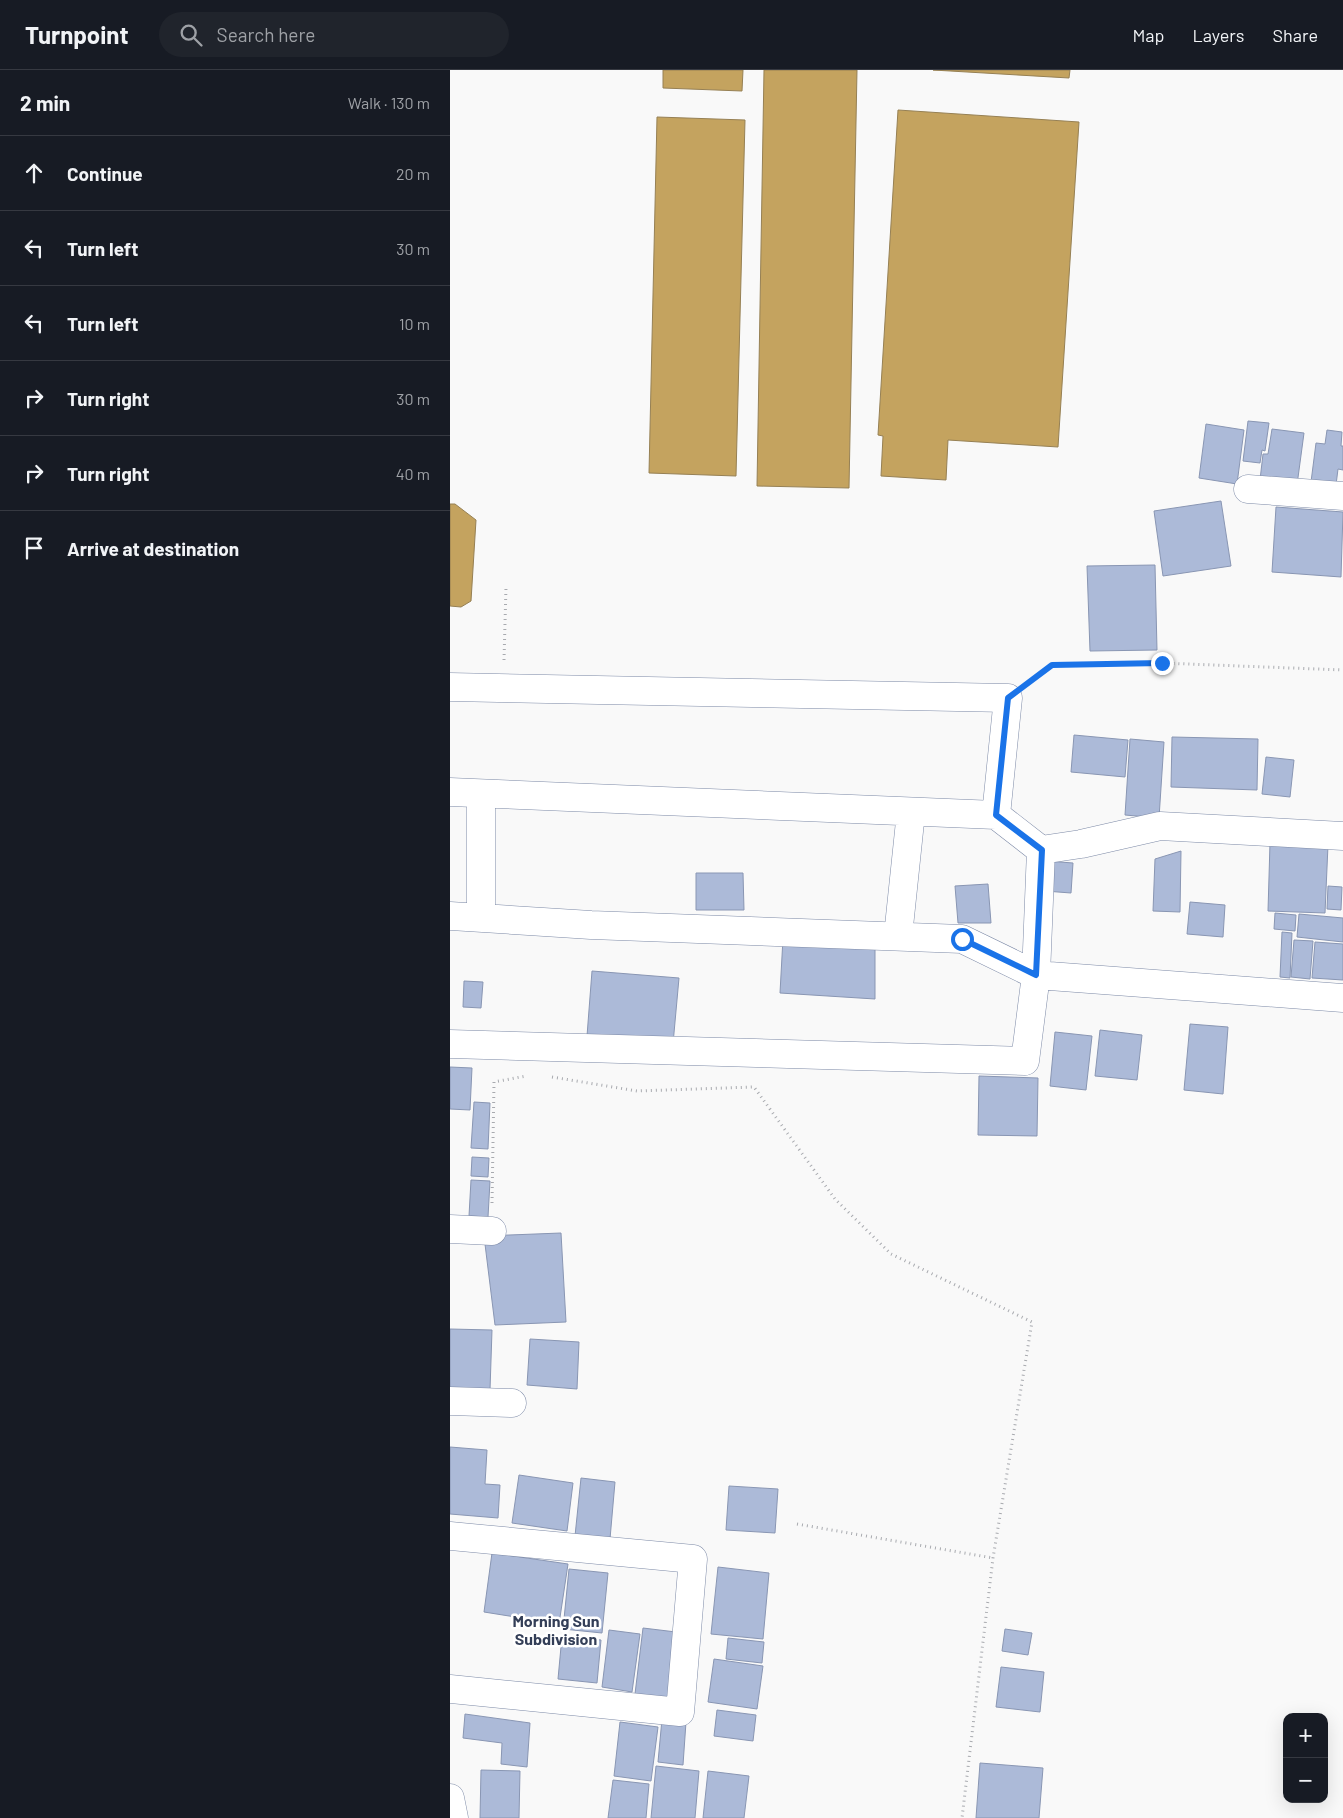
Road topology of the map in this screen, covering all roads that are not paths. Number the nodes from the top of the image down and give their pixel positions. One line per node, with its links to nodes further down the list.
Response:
1 (1248, 489): 2 (street)
2 (1343, 496)
3 (450, 687): 7 (street)
4 (450, 792): 5 (street)
5 (481, 794): 6 (street); 11 (street)
6 (911, 812): 7 (street); 12 (street)
7 (996, 815): 9 (street)
8 (1343, 836): 9 (street)
9 (1042, 850): 13 (street)
10 (450, 916): 11 (street)
11 (481, 918): 12 (street)
12 (898, 936): 13 (street)
13 (1036, 975): 14 (street); 15 (street)
14 (1343, 998)
15 (450, 1044)
16 (450, 1229): 17 (street)
17 (492, 1231)
18 (450, 1401): 19 (street)
19 (512, 1403)
20 (450, 1536): 21 (street)
21 (450, 1690)
22 (450, 1798): 23 (street)
23 (454, 1818)

